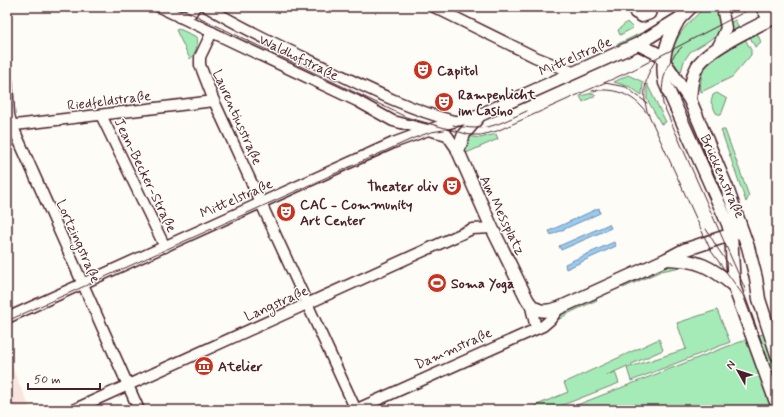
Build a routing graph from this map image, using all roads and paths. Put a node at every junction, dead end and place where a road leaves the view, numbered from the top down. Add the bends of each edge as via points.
1 (159, 7) edge
2 (196, 7) edge
3 (206, 7) edge
4 (434, 7) edge
5 (634, 7) edge
6 (652, 7) edge
7 (691, 7) edge
8 (722, 7) edge
9 (762, 7) edge
10 (179, 17) junction
11 (680, 18) junction
12 (774, 18) edge
13 (212, 32) junction
14 (638, 44) junction
15 (717, 49) junction
16 (663, 59) junction
17 (575, 73) junction
18 (7, 81) edge
19 (690, 100) junction
20 (214, 101) junction
21 (101, 115) junction
22 (480, 116) junction
23 (456, 121) junction
24 (10, 125) edge
25 (428, 130) junction
26 (458, 151) junction
27 (262, 203) junction
28 (492, 228) junction
29 (736, 232) junction
30 (165, 247) junction
31 (667, 259) junction
32 (83, 284) junction
33 (734, 286) junction
34 (308, 304) junction
35 (531, 307) junction
36 (559, 308) junction
37 (7, 318) edge
38 (536, 328) junction
39 (777, 355) edge
40 (128, 386) junction
41 (777, 405) edge
42 (73, 410) edge
43 (139, 410) edge
44 (355, 410) edge

1 - 10 street, Waldhofstraße
2 - 10 street via 191,13
3 - 23 street, Waldhofstraße via 372,90 438,117
4 - 17 street via 535,57
5 - 6 street via 635,13 642,17 650,14
7 - 11 main road
8 - 15 street via 726,28
9 - 12 main road
10 - 13 street, Waldhofstraße
11 - 14 main road, Mittelstraße
11 - 16 main road, Brückenstraße via 671,34
12 - 15 main road
13 - 20 street, Laurentiusstraße via 200,57 200,65
13 - 25 street, Waldhofstraße via 357,101 393,121
14 - 16 main road, Brückenstraße via 657,52
14 - 17 main road, Mittelstraße
15 - 19 main road via 697,66 691,85
16 - 19 main road, Brückenstraße
16 - 29 main road, Brückenstraße via 665,83 722,208
17 - 22 main road, Mittelstraße
18 - 24 street, Lortzingstraße
19 - 29 main road, Brückenstraße via 727,188
20 - 21 street, Riedfeldstraße
20 - 27 street, Laurentiusstraße
21 - 24 street, Riedfeldstraße
21 - 30 street, Jean-Becker-Straße
22 - 23 street, Mittelstraße
22 - 26 main road, Mittelstraße via 464,134
23 - 25 street, Mittelstraße
24 - 32 street, Lortzingstraße
25 - 26 street, Am Messplatz via 447,135
25 - 27 street, Mittelstraße via 393,143
26 - 28 main road, Am Messplatz
27 - 30 street, Mittelstraße
27 - 34 street, Laurentiusstraße
28 - 34 street, Langstraße via 472,229
28 - 35 main road, Am Messplatz
29 - 31 main road, Dammstraße via 684,250
29 - 33 main road, Brückenstraße
29 - 39 main road, Brückenstraße via 753,264 759,299
30 - 32 street, Mittelstraße
31 - 33 main road via 703,264
31 - 36 main road, Dammstraße
32 - 37 street, Mittelstraße
32 - 40 street, Lortzingstraße
33 - 41 main road, Brückenstraße
34 - 40 street, Langstraße
34 - 44 street, Laurentiusstraße
35 - 36 main road, Dammstraße via 546,312
35 - 38 street, Am Messplatz
36 - 38 street, Dammstraße via 547,323
38 - 44 street, Dammstraße
40 - 42 street, Langstraße
40 - 43 street, Lortzingstraße

